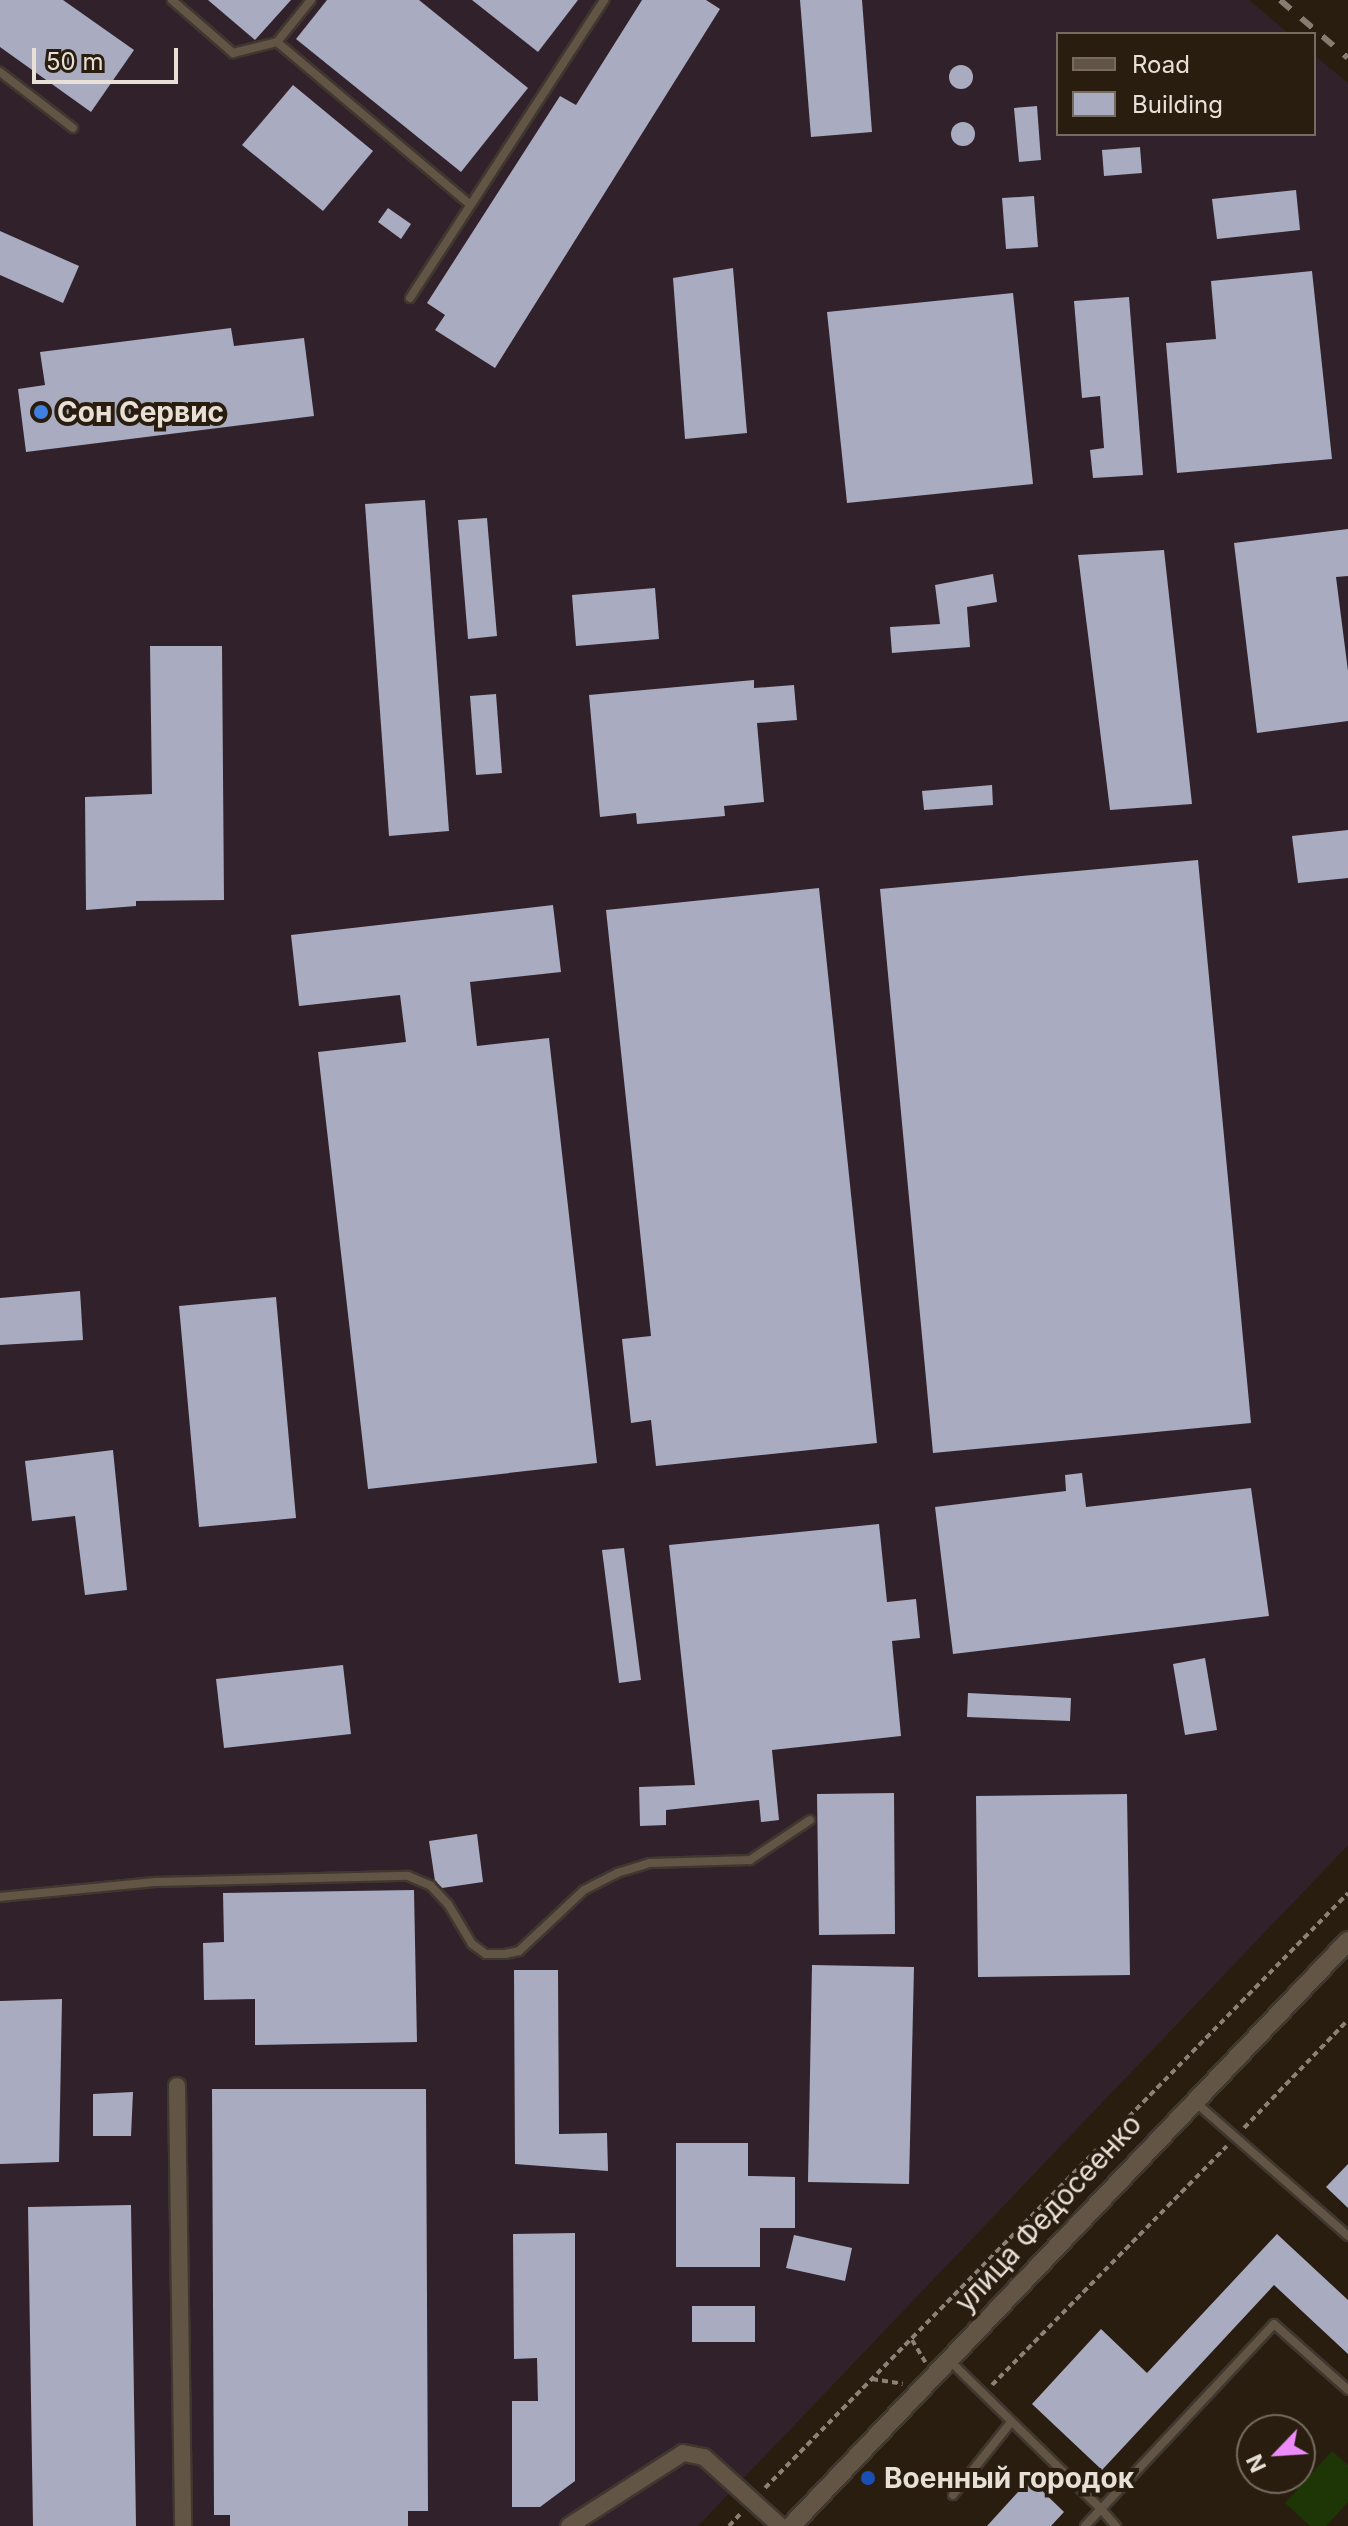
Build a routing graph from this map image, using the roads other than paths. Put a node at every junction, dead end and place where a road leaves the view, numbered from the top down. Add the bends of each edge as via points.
1 (172, 0) edge
2 (311, 0) edge
3 (604, 0) edge
4 (277, 42) junction
5 (0, 72) edge
6 (73, 128) dead end
7 (468, 203) junction
8 (410, 298) dead end
9 (810, 1820) dead end
10 (0, 1897) edge
11 (1348, 1941) edge
12 (177, 2086) dead end
13 (1193, 2100) junction
14 (1348, 2236) edge
15 (949, 2359) junction
16 (1348, 2390) edge
17 (1011, 2422) junction
18 (953, 2495) dead end
19 (1101, 2509) junction
20 (183, 2526) edge
21 (569, 2526) edge
22 (780, 2526) edge
23 (791, 2526) edge
24 (1085, 2526) edge
25 (1116, 2526) edge

1 - 4 lane via 233,53
2 - 4 lane
3 - 7 lane
4 - 7 lane
5 - 6 lane
7 - 8 lane
9 - 10 lane via 750,1860 650,1863 617,1873 584,1890 519,1951 505,1954 486,1954 472,1944 448,1904 431,1886 408,1876 157,1882
11 - 13 street, улица Федосеенко
12 - 20 street
13 - 14 lane
13 - 15 street, улица Федосеенко
15 - 17 lane
15 - 23 street, улица Федосеенко
16 - 19 lane via 1274,2324
17 - 18 lane
17 - 19 lane
19 - 24 lane
19 - 25 lane
21 - 22 street via 683,2453 704,2457

